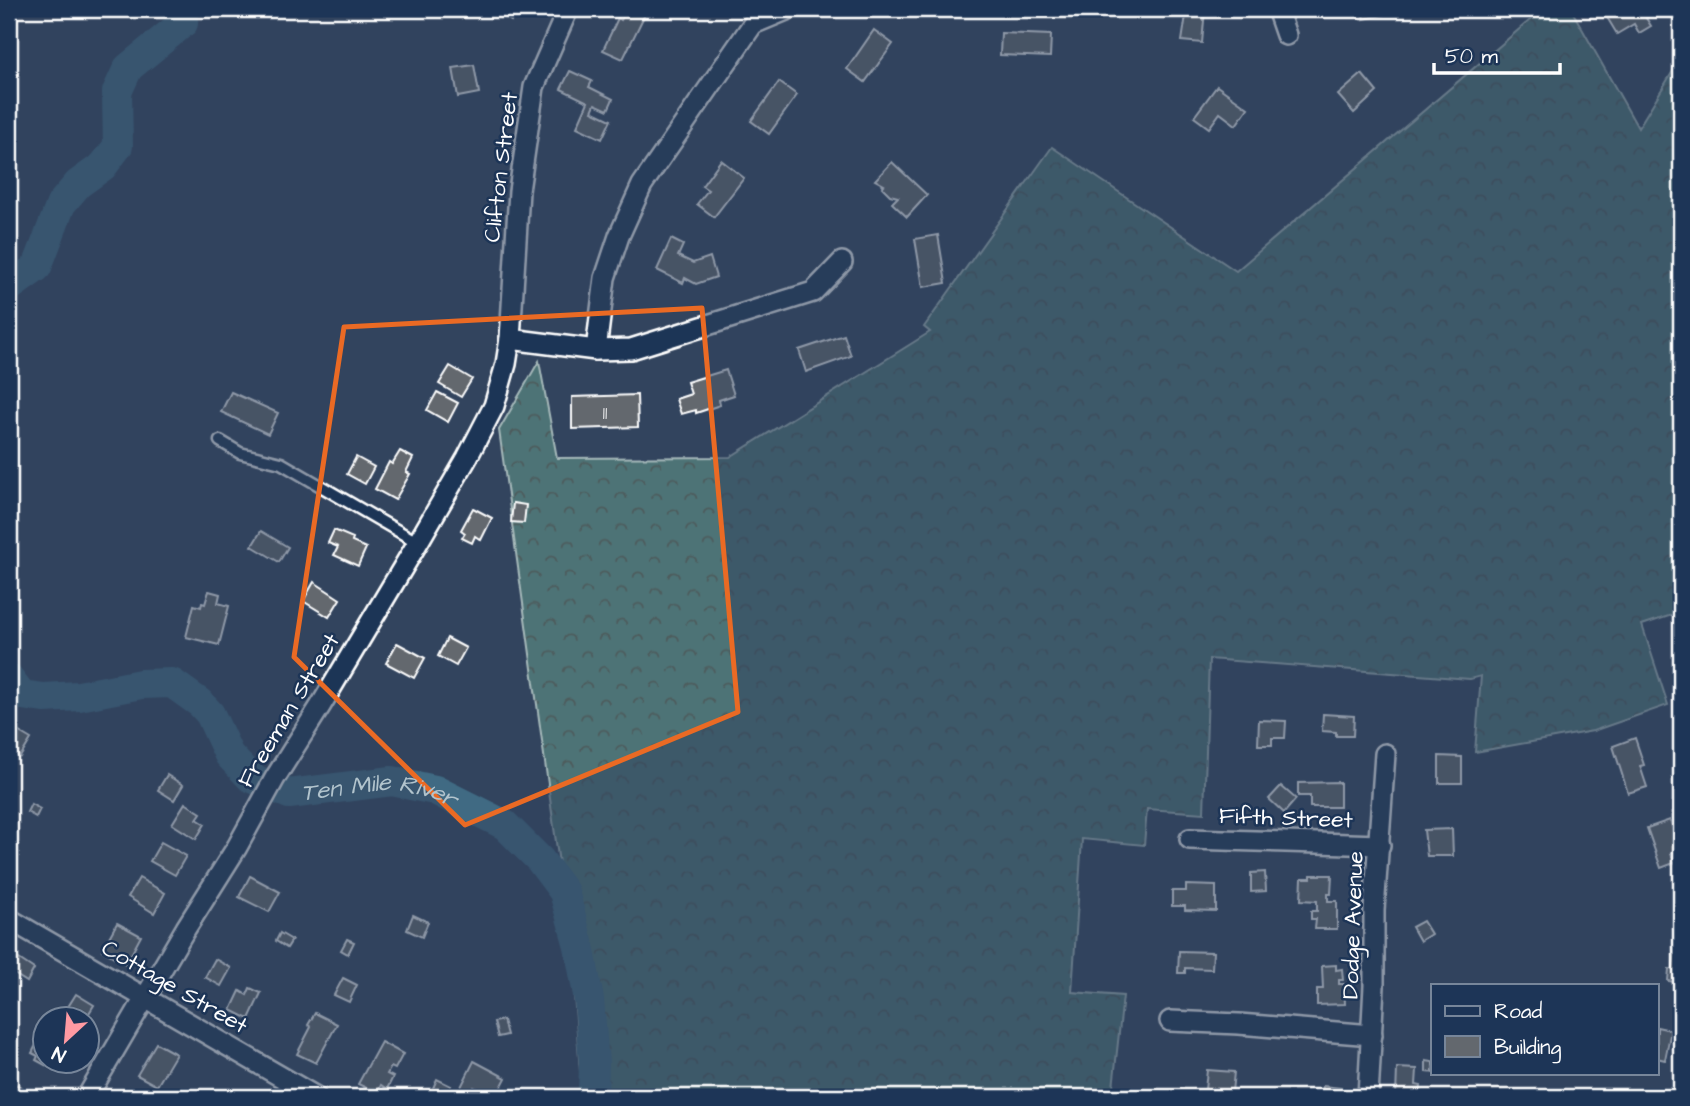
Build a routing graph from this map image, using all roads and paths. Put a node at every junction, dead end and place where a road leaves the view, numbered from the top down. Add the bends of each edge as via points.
1 (568, 9) edge
2 (789, 9) edge
3 (1277, 9) edge
4 (1286, 35) dead end
5 (842, 262) dead end
6 (510, 339) junction
7 (596, 349) junction
8 (220, 441) dead end
9 (417, 542) junction
10 (1385, 754) dead end
11 (1190, 839) dead end
12 (1380, 845) junction
13 (9, 919) edge
14 (145, 997) junction
15 (1170, 1021) dead end
16 (1372, 1035) junction
17 (87, 1097) edge
18 (316, 1097) edge
19 (1368, 1097) edge

1 - 6 street, Clifton Street via 534,87 519,191
2 - 7 street via 753,24 642,185 606,278
3 - 4 street
5 - 7 street via 813,292 631,349
6 - 7 street
6 - 9 street, Freeman Street via 494,406
8 - 9 lane via 240,453 281,463
9 - 14 street, Freeman Street
10 - 12 street, Dodge Avenue
11 - 12 street, Fifth Street
12 - 16 street, Dodge Avenue
13 - 14 street, Cottage Street
14 - 17 street, Freeman Street
14 - 18 street, Cottage Street
15 - 16 street
16 - 19 street, Dodge Avenue

